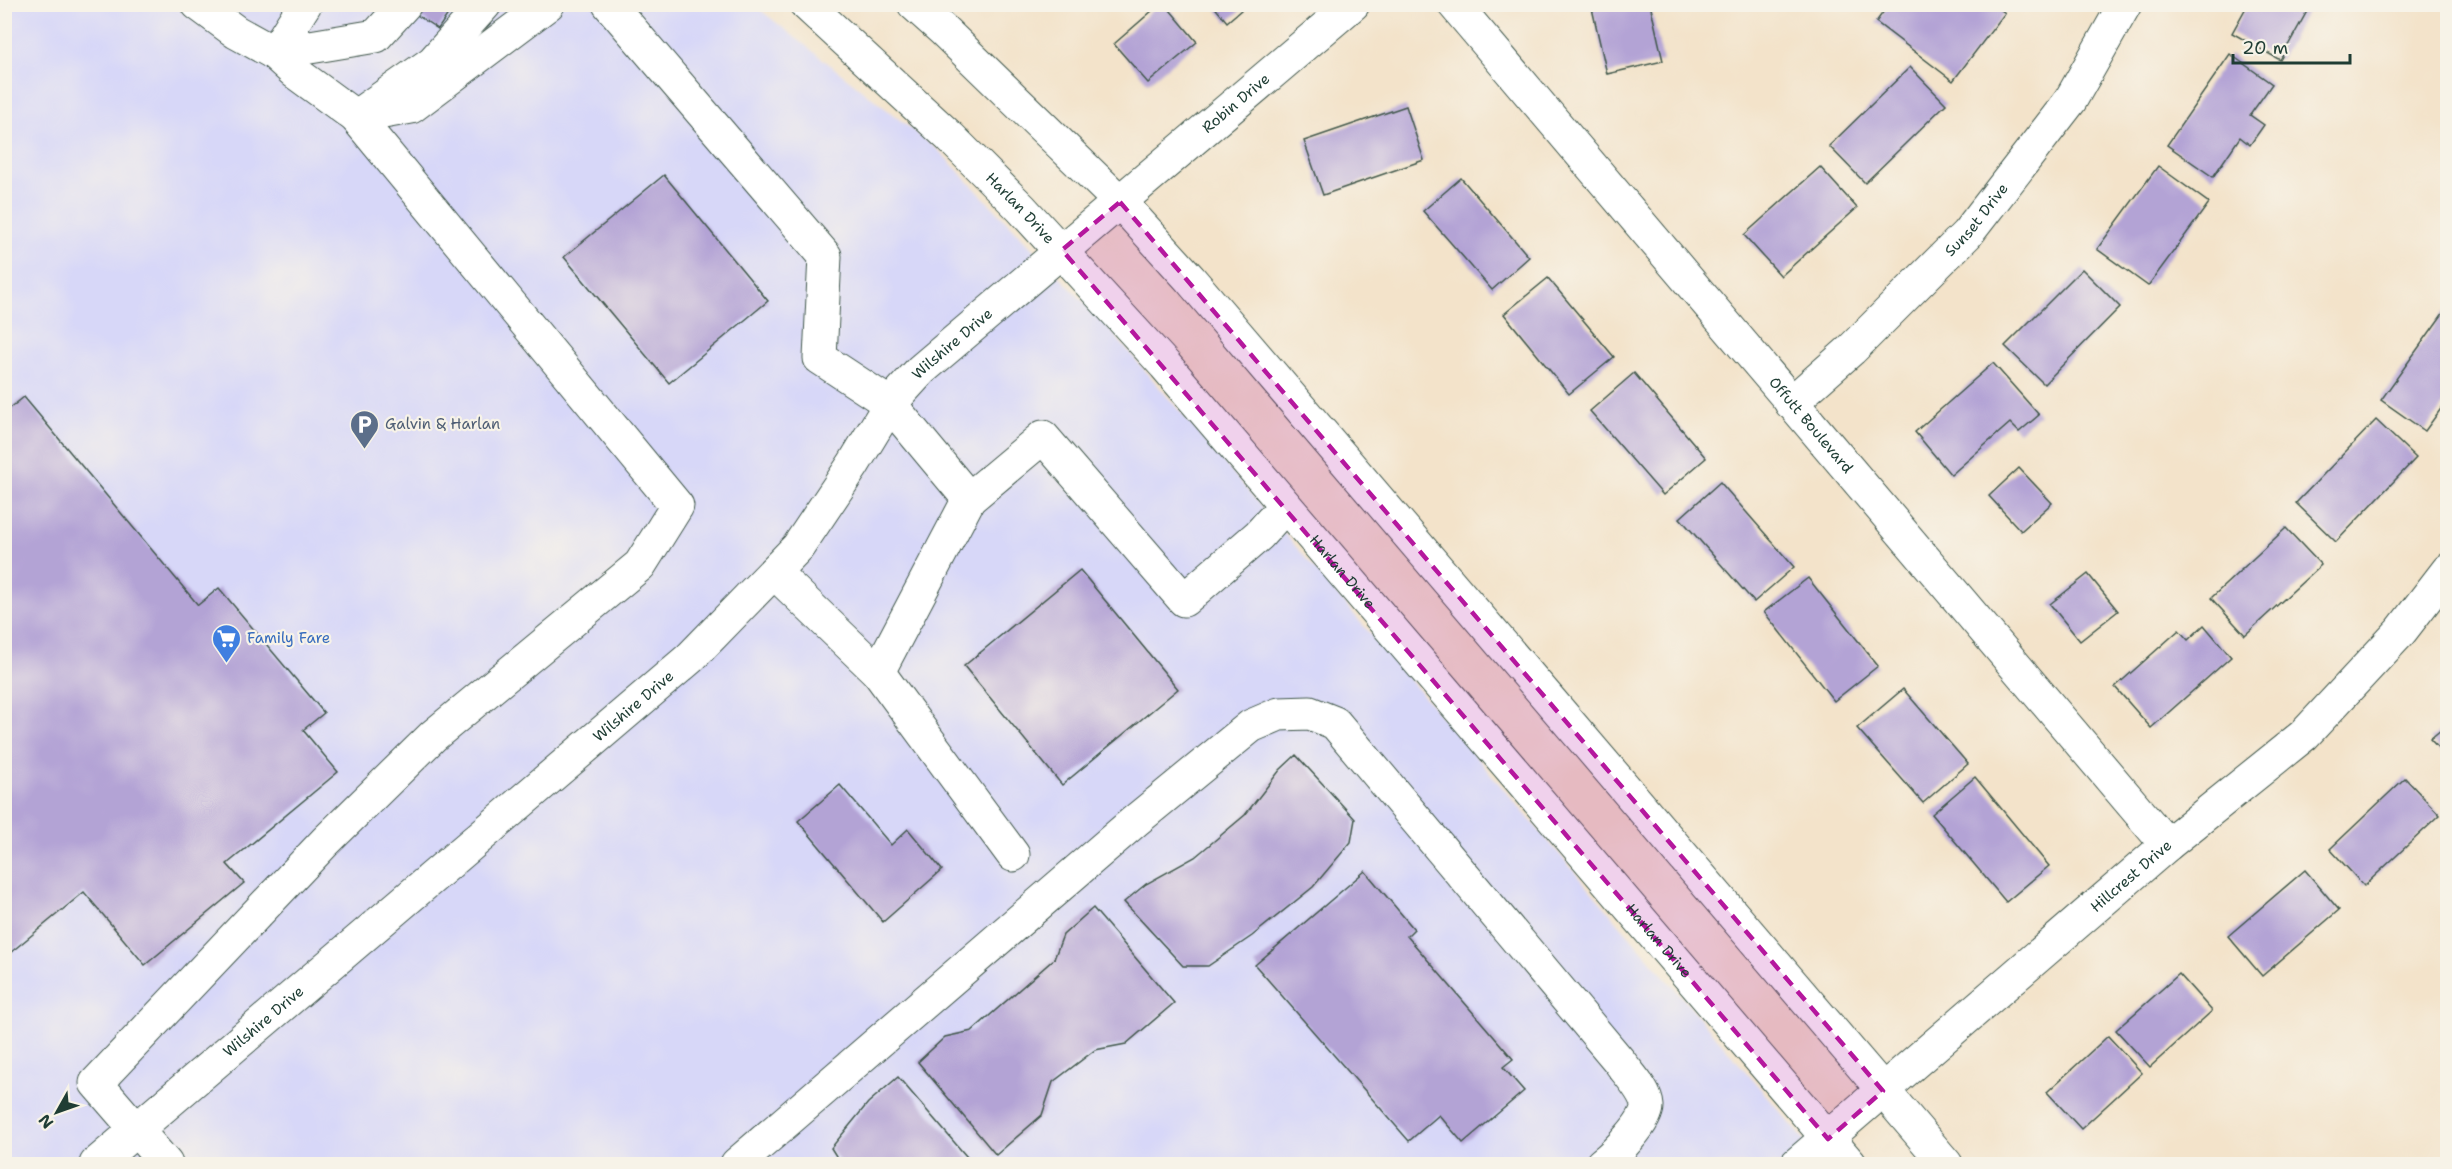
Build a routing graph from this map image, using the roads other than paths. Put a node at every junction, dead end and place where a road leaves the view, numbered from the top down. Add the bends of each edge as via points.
1 (198, 4) edge
2 (305, 4) edge
3 (405, 4) edge
4 (485, 4) edge
5 (548, 4) edge
6 (609, 4) edge
7 (806, 4) edge
8 (914, 4) edge
9 (1353, 4) edge
10 (1454, 4) edge
11 (2125, 4) edge
12 (274, 53) junction
13 (356, 117) junction
14 (1120, 202) junction
15 (1062, 250) junction
16 (890, 404) junction
17 (1791, 404) junction
18 (969, 499) junction
19 (1285, 506) junction
20 (2448, 570) edge
21 (774, 572) junction
22 (878, 672) junction
23 (2167, 845) junction
24 (1013, 855) dead end
25 (1883, 1091) junction
26 (137, 1130) junction
27 (1828, 1138) junction
28 (96, 1164) edge
29 (166, 1164) edge
30 (737, 1164) edge
31 (1602, 1164) edge
32 (1797, 1164) edge
33 (1850, 1164) edge
34 (1946, 1164) edge

1 - 12 street
2 - 12 street
3 - 12 street via 376,36
4 - 13 street via 433,62
5 - 13 street via 411,107
6 - 16 street via 825,256 820,358
7 - 15 street, Harlan Drive via 950,137
8 - 14 street
9 - 14 street, Robin Drive
10 - 17 street, Offutt Boulevard
11 - 17 street, Sunset Drive via 2070,101 1967,234
12 - 13 street
13 - 26 street via 677,506 640,565 433,736 325,842 96,1083
14 - 15 street, Wilshire Drive
14 - 25 street via 1444,574
15 - 16 street, Wilshire Drive via 921,370
15 - 19 street, Harlan Drive
16 - 18 street
16 - 21 street, Wilshire Drive via 798,547
17 - 23 street, Offutt Boulevard
18 - 19 street via 1042,437 1184,600 1259,535
18 - 22 street
19 - 27 street, Harlan Drive
20 - 23 street, Hillcrest Drive via 2401,631 2304,735
21 - 22 street
21 - 26 street, Wilshire Drive via 690,658
22 - 24 street
23 - 25 street, Hillcrest Drive
25 - 27 street, Hillcrest Drive
25 - 34 street
26 - 28 street, Wilshire Drive
26 - 29 street
27 - 32 street, Hillcrest Drive
27 - 33 street, Harlan Drive
30 - 31 street via 1251,726 1279,714 1310,713 1335,723 1641,1091 1647,1106 1643,1120

